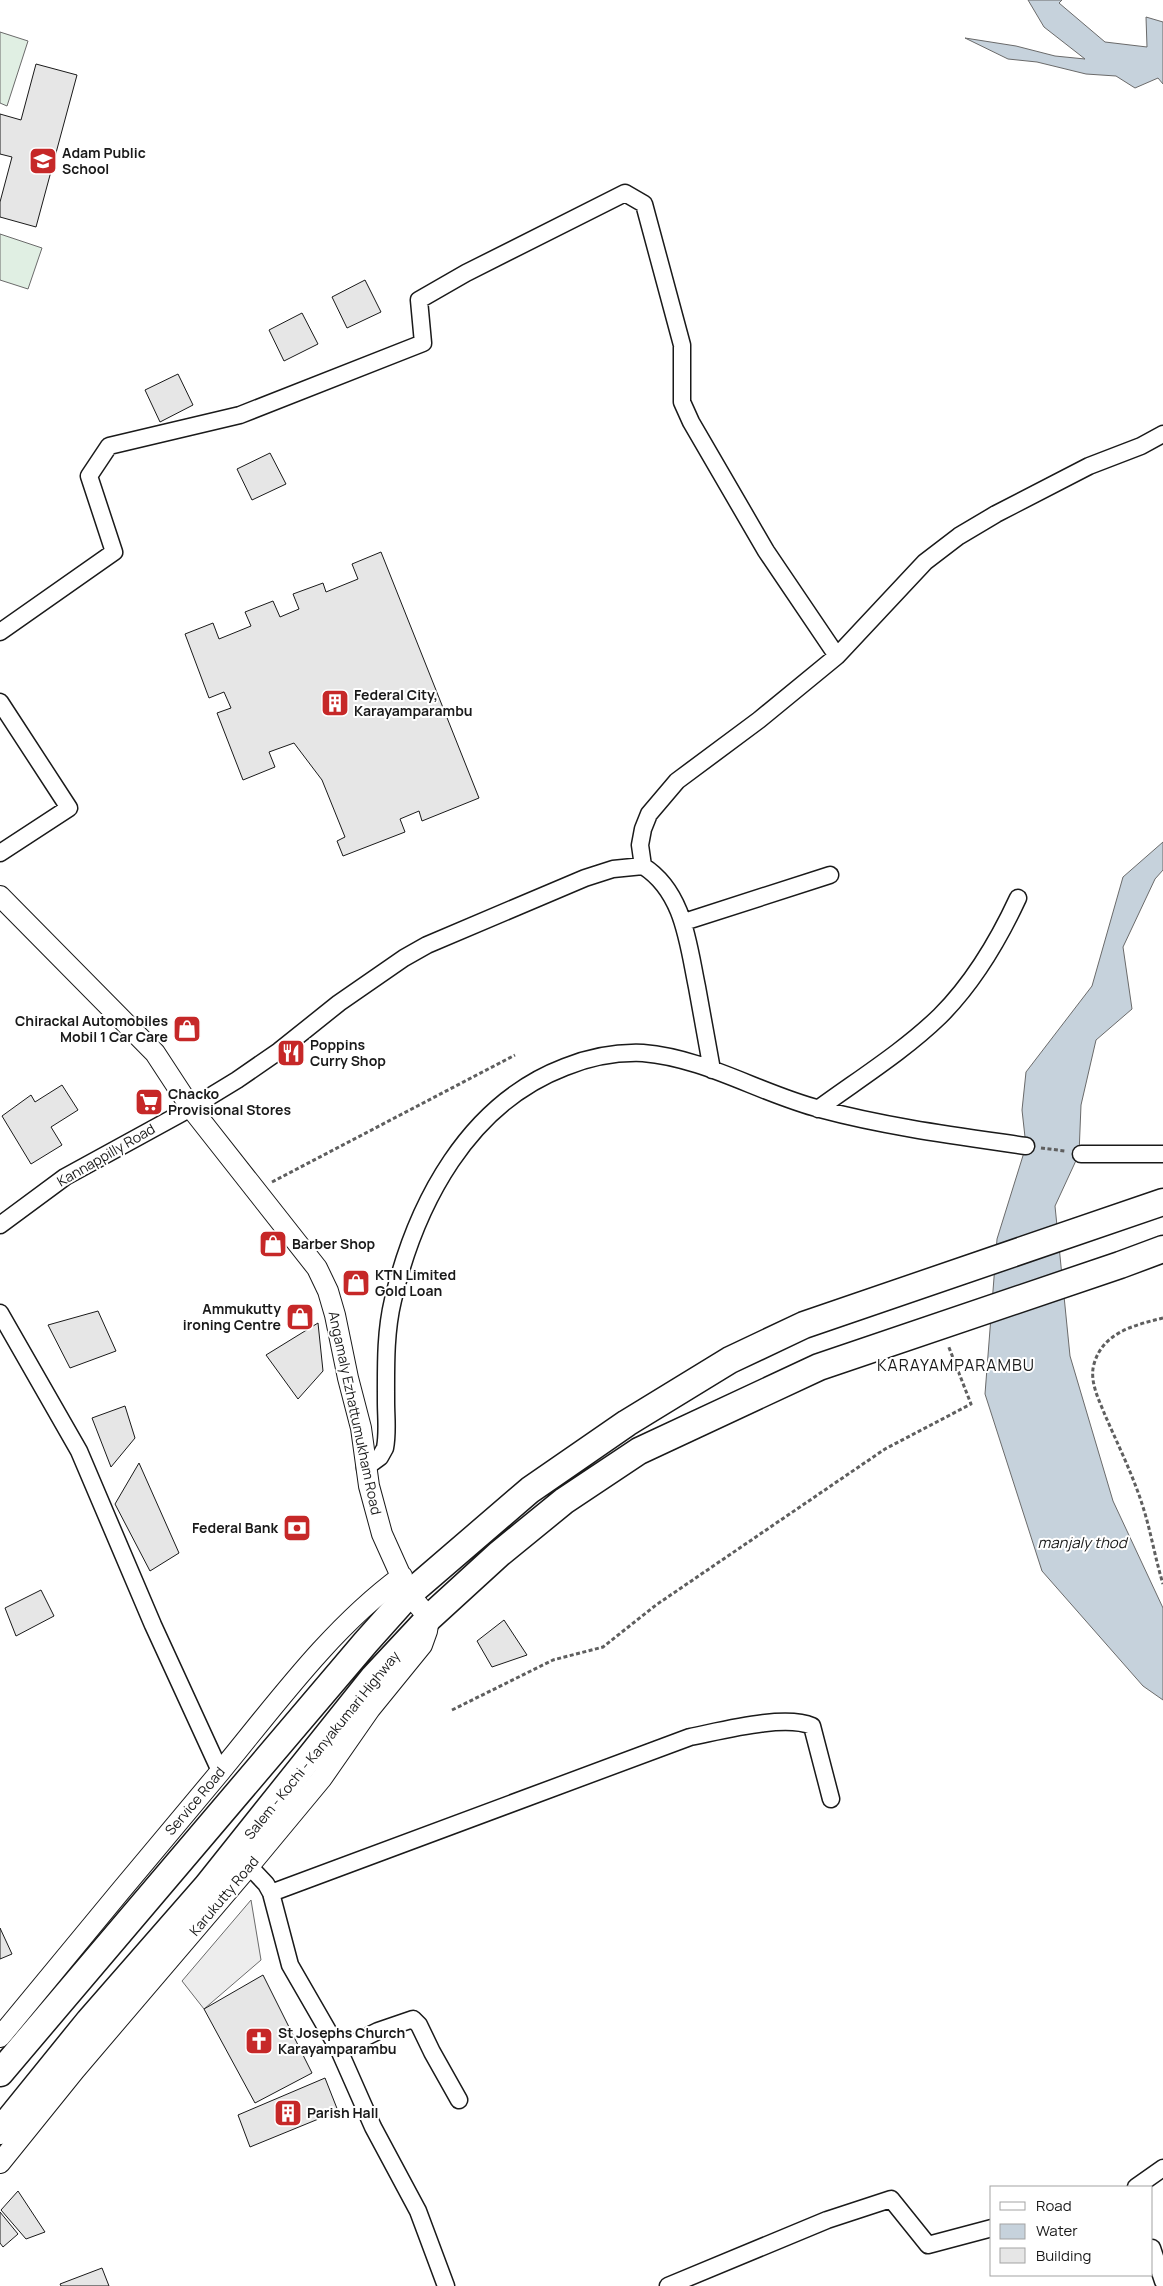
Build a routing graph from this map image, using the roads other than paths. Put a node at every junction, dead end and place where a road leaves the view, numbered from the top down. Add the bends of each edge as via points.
1 (1163, 434) edge
2 (0, 632) edge
3 (837, 656) junction
4 (0, 702) edge
5 (0, 853) edge
6 (643, 866) junction
7 (830, 875) dead end
8 (0, 896) edge
9 (1018, 898) dead end
10 (684, 922) junction
11 (712, 1070) junction
12 (192, 1108) junction
13 (818, 1109) junction
14 (1026, 1146) road end
15 (1081, 1154) road end
16 (1163, 1154) edge
17 (1163, 1202) edge
18 (0, 1225) edge
19 (1163, 1249) edge
20 (0, 1313) edge
21 (365, 1468) junction
22 (406, 1585) junction
23 (429, 1618) junction
24 (220, 1771) junction
25 (831, 1800) dead end
26 (249, 1866) junction
27 (271, 1893) junction
28 (0, 2038) edge
29 (339, 2050) junction
30 (0, 2073) edge
31 (460, 2100) dead end
32 (0, 2131) edge
33 (0, 2163) edge
34 (1163, 2168) edge
35 (1137, 2186) edge
36 (990, 2228) edge
37 (1153, 2251) edge
38 (1163, 2281) edge
39 (446, 2286) edge
40 (668, 2286) edge

1 - 3 street via 1081,471 959,536 925,562
2 - 3 street via 114,552 89,476 109,446 240,415 423,343 418,300 625,193 644,204 682,345 682,402 691,422 766,551
3 - 6 street via 677,781 649,814 640,845
4 - 5 street via 69,808
6 - 10 street via 661,881 673,897
6 - 12 street, Kannappilly Road via 613,869 585,878 412,954 374,978 279,1051
7 - 10 street
8 - 12 street, Angamaly Ezhattumukham Road via 155,1053
9 - 13 street via 992,947 940,1016 899,1051
10 - 11 street
11 - 13 street
11 - 21 street via 643,1054 610,1055 575,1063 538,1079 507,1099 464,1141 431,1193 399,1277 392,1302 386,1356 387,1442 384,1453
12 - 18 street, Kannappilly Road via 65,1177
12 - 21 street, Angamaly Ezhattumukham Road via 317,1268 328,1291 361,1428
13 - 14 street via 890,1126
15 - 16 street
17 - 22 highway via 804,1325 730,1360 626,1423 530,1490
19 - 23 highway, Salem - Kochi - Kanyakumari Highway via 819,1368 639,1451 564,1501 499,1554
20 - 24 street via 79,1451
21 - 22 street, Angamaly Ezhattumukham Road via 382,1534
22 - 23 street, Angamaly Ezhattumukham Road
22 - 24 street, Service Road via 378,1594 325,1647
22 - 30 highway via 303,1714
23 - 26 street, Karukutty Road via 422,1645 370,1709 322,1778
23 - 32 highway, Salem - Kochi - Kanyakumari Highway via 373,1678 207,1886 88,2022
24 - 28 street, Service Road
25 - 27 street via 812,1726 803,1722 762,1724 690,1737
26 - 27 street
26 - 33 street, Karukutty Road
27 - 29 street via 290,1965
29 - 31 street via 413,2019 420,2025
29 - 39 street via 373,2127 418,2212
34 - 35 street
36 - 40 street via 928,2244 890,2199 827,2220
37 - 38 street

